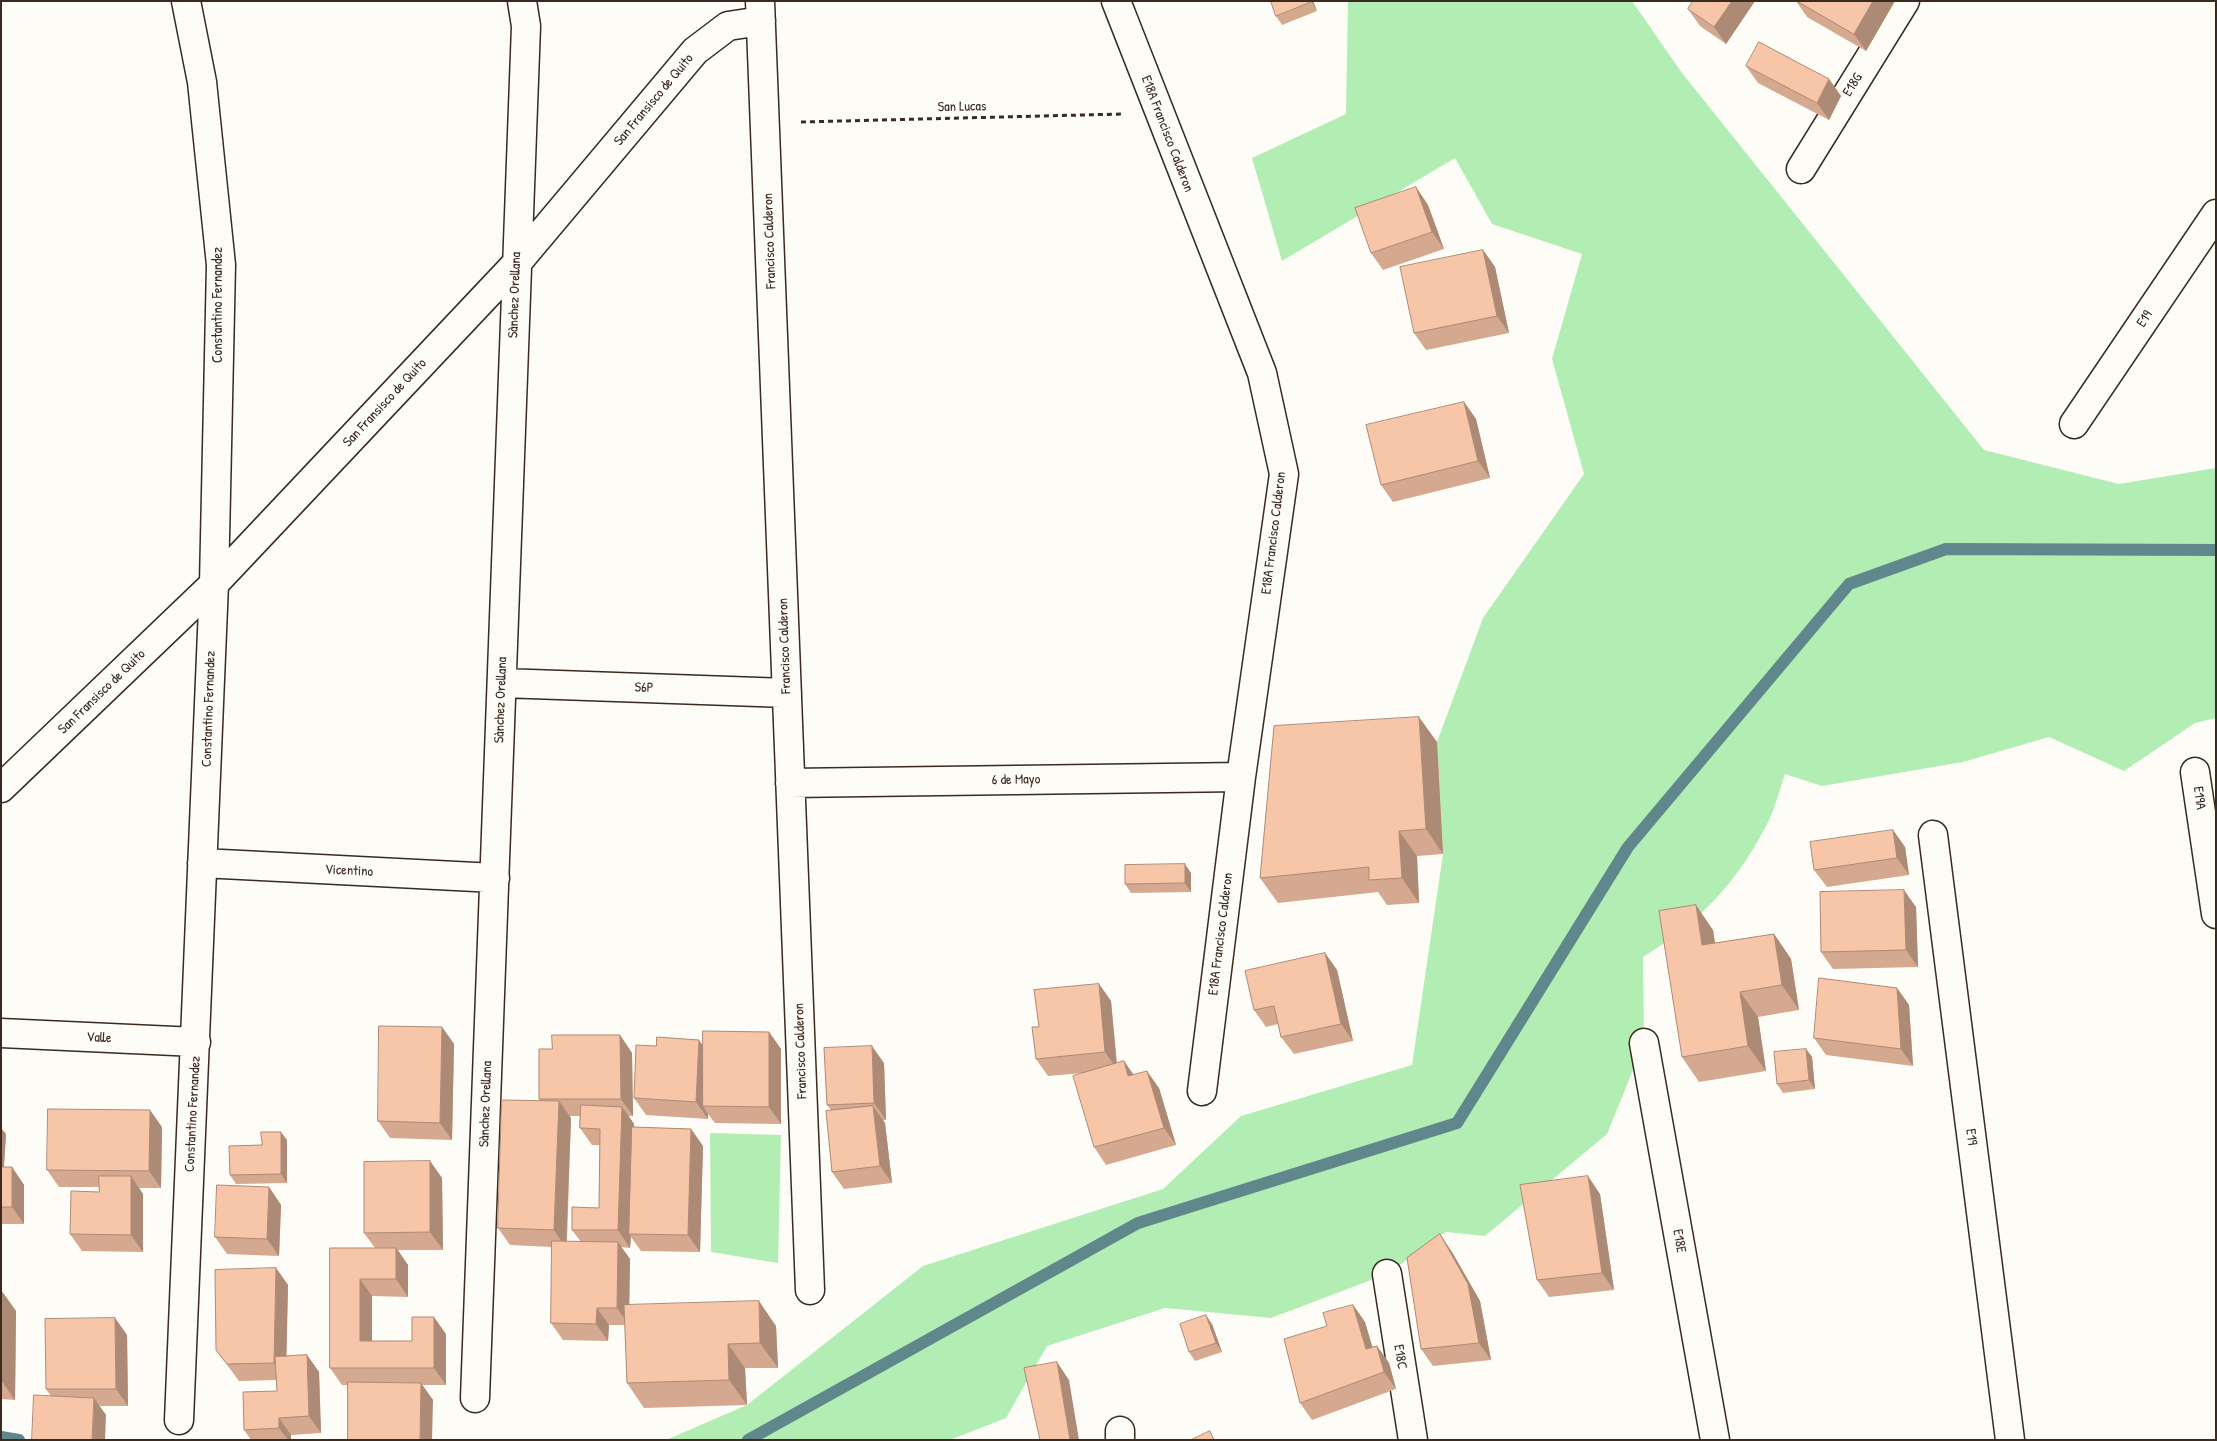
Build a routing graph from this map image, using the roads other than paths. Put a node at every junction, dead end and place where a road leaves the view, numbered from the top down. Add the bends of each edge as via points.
1 (186, 1) edge
2 (522, 1) edge
3 (1116, 1) edge
4 (1905, 1) edge
5 (761, 11) edge
6 (1801, 169) dead end
7 (2216, 214) edge
8 (516, 264) junction
9 (2074, 424) dead end
10 (214, 584) junction
11 (502, 683) junction
12 (787, 693) junction
13 (2195, 772) dead end
14 (1241, 777) junction
15 (790, 783) junction
16 (1, 788) edge
17 (1933, 835) dead end
18 (202, 863) junction
19 (495, 878) junction
20 (2216, 914) edge
21 (1, 1034) edge
22 (196, 1042) junction
23 (1644, 1043) dead end
24 (1202, 1091) dead end
25 (1388, 1274) dead end
26 (810, 1290) dead end
27 (474, 1398) dead end
28 (179, 1420) dead end
29 (1413, 1440) edge
30 (1715, 1440) edge
31 (2010, 1440) edge

1 - 10 street, Constantino Fernandez via 202,82 220,265
2 - 8 street, Sànchez Orellana via 526,26
3 - 14 street, E18A Francisco Calderon via 1262,373 1284,474
4 - 6 street, E18G
5 - 8 street, San Fransisco de Quito via 728,26 695,51
5 - 12 street, Francisco Calderon
7 - 9 street, E19
8 - 10 street, San Fransisco de Quito
8 - 11 street, Sànchez Orellana
10 - 16 street, San Fransisco de Quito
10 - 18 street, Constantino Fernandez
11 - 12 street, S6P
11 - 19 street, Sànchez Orellana
12 - 15 street, Francisco Calderon
13 - 20 street, E19A
14 - 15 street, 6 de Mayo
14 - 24 street, E18A Francisco Calderon
15 - 26 street, Francisco Calderon
17 - 31 street, E19
18 - 19 street, Vicentino
18 - 22 street, Constantino Fernandez
19 - 27 street, Sànchez Orellana
21 - 22 street, Valle
22 - 28 street, Constantino Fernandez
23 - 30 street, E18E
25 - 29 street, E18C

